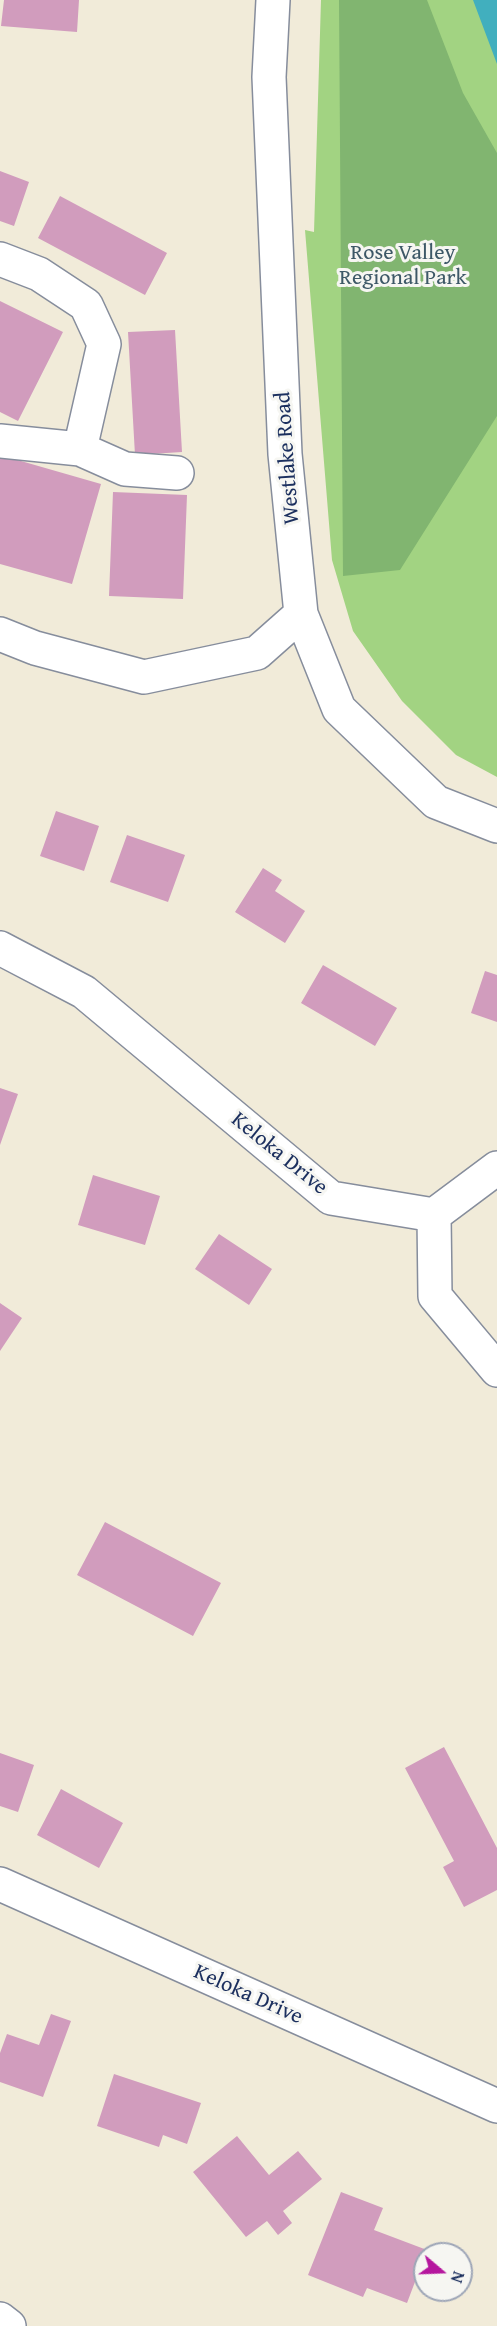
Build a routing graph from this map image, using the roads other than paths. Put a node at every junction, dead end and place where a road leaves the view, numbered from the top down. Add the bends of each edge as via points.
1 (273, 0) edge
2 (0, 259) edge
3 (0, 441) edge
4 (80, 448) junction
5 (177, 473) dead end
6 (301, 614) junction
7 (0, 634) edge
8 (497, 826) edge
9 (0, 948) edge
10 (497, 1168) edge
11 (434, 1215) junction
12 (497, 1370) edge
13 (0, 1884) edge
14 (497, 2106) edge
15 (0, 2319) edge
16 (9, 2326) edge

1 - 6 street, Westlake Road via 269,77 285,454
2 - 4 street via 39,274 86,305 104,344
3 - 4 street
4 - 5 street via 125,469
6 - 7 street via 257,653 144,677 35,648
6 - 8 street, Westlake Road via 339,710 436,802
9 - 11 street, Keloka Drive via 84,992 331,1198
10 - 11 street
11 - 12 street via 435,1296
13 - 14 street, Keloka Drive
15 - 16 street

